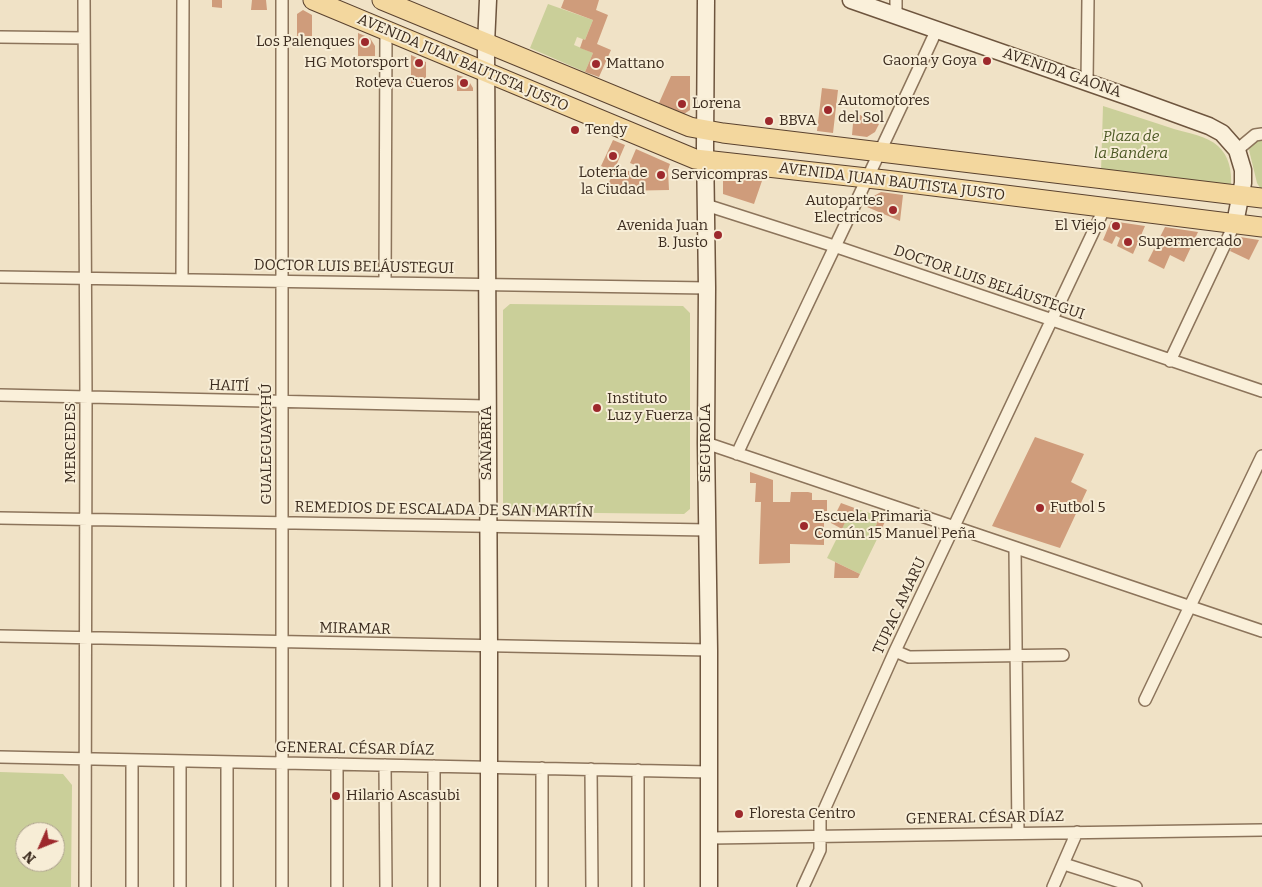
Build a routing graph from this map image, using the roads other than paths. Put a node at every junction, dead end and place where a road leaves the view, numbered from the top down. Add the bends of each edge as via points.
1 (84, 0) edge
2 (183, 0) edge
3 (282, 0) edge
4 (313, 0) edge
5 (382, 0) edge
6 (488, 0) edge
7 (706, 0) edge
8 (850, 0) edge
9 (1088, 0) edge
10 (896, 8) edge
11 (937, 29) junction
12 (386, 31) junction
13 (0, 37) edge
14 (84, 38) junction
15 (486, 44) junction
16 (487, 73) junction
17 (1087, 82) junction
18 (706, 130) junction
19 (1262, 134) edge
20 (1237, 150) junction
21 (881, 151) junction
22 (706, 160) junction
23 (867, 178) junction
24 (1241, 196) junction
25 (1262, 198) edge
26 (706, 204) junction
27 (1105, 207) junction
28 (1235, 223) junction
29 (1262, 226) edge
30 (834, 246) junction
31 (0, 277) edge
32 (85, 278) junction
33 (182, 280) junction
34 (282, 281) junction
35 (385, 283) junction
36 (487, 285) junction
37 (708, 288) junction
38 (1051, 320) junction
39 (1170, 361) junction
40 (1262, 391) edge
41 (0, 395) edge
42 (86, 396) junction
43 (282, 402) junction
44 (487, 406) junction
45 (706, 443) junction
46 (737, 454) junction
47 (1262, 456) edge
48 (0, 518) edge
49 (85, 520) junction
50 (282, 522) junction
51 (488, 526) junction
52 (953, 527) junction
53 (708, 530) junction
54 (1014, 548) junction
55 (1190, 607) junction
56 (1262, 631) edge
57 (0, 636) edge
58 (85, 638) junction
59 (283, 642) junction
60 (489, 646) junction
61 (709, 650) junction
62 (896, 650) junction
63 (1016, 655) junction
64 (1063, 655) dead end
65 (1145, 700) dead end
66 (0, 757) edge
67 (84, 759) junction
68 (132, 760) junction
69 (180, 761) junction
70 (227, 762) junction
71 (283, 763) junction
72 (337, 764) junction
73 (385, 765) junction
74 (434, 766) junction
75 (488, 767) junction
76 (542, 768) junction
77 (591, 769) junction
78 (638, 770) junction
79 (709, 772) junction
80 (1262, 830) edge
81 (1077, 832) junction
82 (1018, 833) junction
83 (820, 836) junction
84 (709, 838) junction
85 (1064, 864) junction
86 (85, 887) edge
87 (132, 887) edge
88 (180, 887) edge
89 (228, 887) edge
90 (282, 887) edge
91 (337, 887) edge
92 (386, 887) edge
93 (434, 887) edge
94 (489, 887) edge
95 (542, 887) edge
96 (592, 887) edge
97 (638, 887) edge
98 (709, 887) edge
99 (803, 887) edge
100 (1053, 887) edge
101 (1136, 887) edge

1 - 14 street, MERCEDES
2 - 33 street
3 - 34 street, GUALEGUAYCHÚ
4 - 12 main road, AVENIDA JUAN BAUTISTA JUSTO
5 - 15 main road, AVENIDA JUAN BAUTISTA JUSTO
6 - 15 street, SANABRIA
7 - 18 street, SEGUROLA
8 - 10 street, AVENIDA GAONA
9 - 17 street
10 - 11 street, AVENIDA GAONA
11 - 17 street, AVENIDA GAONA
11 - 21 street
12 - 16 main road, AVENIDA JUAN BAUTISTA JUSTO
12 - 35 street
13 - 14 street
14 - 32 street, MERCEDES
15 - 16 street, SANABRIA
15 - 18 main road, AVENIDA JUAN BAUTISTA JUSTO via 690,127
16 - 22 main road, AVENIDA JUAN BAUTISTA JUSTO via 689,157
16 - 36 street, SANABRIA
17 - 20 street, AVENIDA GAONA via 1214,128 1225,135
18 - 21 main road, AVENIDA JUAN BAUTISTA JUSTO
18 - 22 street, SEGUROLA
19 - 20 street via 1255,135
20 - 24 street via 1243,170
21 - 23 street
21 - 24 main road, AVENIDA JUAN BAUTISTA JUSTO
22 - 23 main road, AVENIDA JUAN BAUTISTA JUSTO
22 - 26 street, SEGUROLA
23 - 27 main road, AVENIDA JUAN BAUTISTA JUSTO
23 - 30 street
24 - 25 main road, AVENIDA JUAN BAUTISTA JUSTO
24 - 28 street
26 - 30 street, DOCTOR LUIS BELÁUSTEGUI
26 - 37 street, SEGUROLA
27 - 28 main road, AVENIDA JUAN BAUTISTA JUSTO
27 - 38 street, TUPAC AMARU
28 - 29 main road, AVENIDA JUAN BAUTISTA JUSTO
28 - 39 street
30 - 38 street, DOCTOR LUIS BELÁUSTEGUI
30 - 46 street
31 - 32 street, DOCTOR LUIS BELÁUSTEGUI
32 - 33 street, DOCTOR LUIS BELÁUSTEGUI
32 - 42 street, MERCEDES
33 - 34 street, DOCTOR LUIS BELÁUSTEGUI
34 - 35 street, DOCTOR LUIS BELÁUSTEGUI
34 - 43 street, GUALEGUAYCHÚ
35 - 36 street, DOCTOR LUIS BELÁUSTEGUI
36 - 37 street, DOCTOR LUIS BELÁUSTEGUI
36 - 44 street, SANABRIA
37 - 45 street, SEGUROLA
38 - 39 street, DOCTOR LUIS BELÁUSTEGUI
38 - 52 street, TUPAC AMARU
39 - 40 street, DOCTOR LUIS BELÁUSTEGUI
41 - 42 street, HAITÍ
42 - 43 street, HAITÍ
42 - 49 street, MERCEDES
43 - 44 street, HAITÍ
43 - 50 street, GUALEGUAYCHÚ
44 - 51 street, SANABRIA
45 - 46 street
45 - 53 street, SEGUROLA
46 - 52 street
47 - 55 street
48 - 49 street, REMEDIOS DE ESCALADA DE SAN MARTÍN
49 - 50 street, REMEDIOS DE ESCALADA DE SAN MARTÍN
49 - 58 street, MERCEDES
50 - 51 street, REMEDIOS DE ESCALADA DE SAN MARTÍN
50 - 59 street, GUALEGUAYCHÚ
51 - 53 street, REMEDIOS DE ESCALADA DE SAN MARTÍN
51 - 60 street, SANABRIA
52 - 54 street
52 - 62 street, TUPAC AMARU
53 - 61 street, SEGUROLA
54 - 55 street
54 - 63 street
55 - 56 street
55 - 65 street
57 - 58 street, MIRAMAR
58 - 59 street, MIRAMAR
58 - 67 street, MERCEDES
59 - 60 street, MIRAMAR
59 - 71 street, GUALEGUAYCHÚ
60 - 61 street, MIRAMAR
60 - 75 street, SANABRIA
61 - 79 street, SEGUROLA
62 - 63 street via 909,657
62 - 83 street, TUPAC AMARU via 820,819
63 - 64 street
63 - 82 street
66 - 67 street, GENERAL CÉSAR DÍAZ
67 - 68 street, GENERAL CÉSAR DÍAZ
67 - 86 street, MERCEDES
68 - 69 street, GENERAL CÉSAR DÍAZ
68 - 87 street
69 - 70 street, GENERAL CÉSAR DÍAZ
69 - 88 street
70 - 71 street, GENERAL CÉSAR DÍAZ
70 - 89 street
71 - 72 street, GENERAL CÉSAR DÍAZ
71 - 90 street, GUALEGUAYCHÚ
72 - 73 street, GENERAL CÉSAR DÍAZ
72 - 91 street
73 - 74 street, GENERAL CÉSAR DÍAZ
73 - 92 street
74 - 75 street, GENERAL CÉSAR DÍAZ
74 - 93 street
75 - 76 street, GENERAL CÉSAR DÍAZ
75 - 94 street, SANABRIA
76 - 77 street, GENERAL CÉSAR DÍAZ
76 - 95 street
77 - 78 street, GENERAL CÉSAR DÍAZ
77 - 96 street
78 - 79 street, GENERAL CÉSAR DÍAZ
78 - 97 street
79 - 84 street, SEGUROLA
80 - 81 street, GENERAL CÉSAR DÍAZ
81 - 82 street, GENERAL CÉSAR DÍAZ
81 - 85 street
82 - 83 street, GENERAL CÉSAR DÍAZ
83 - 84 street, GENERAL CÉSAR DÍAZ
83 - 99 street, TUPAC AMARU via 820,850
84 - 98 street, SEGUROLA
85 - 100 street
85 - 101 street

